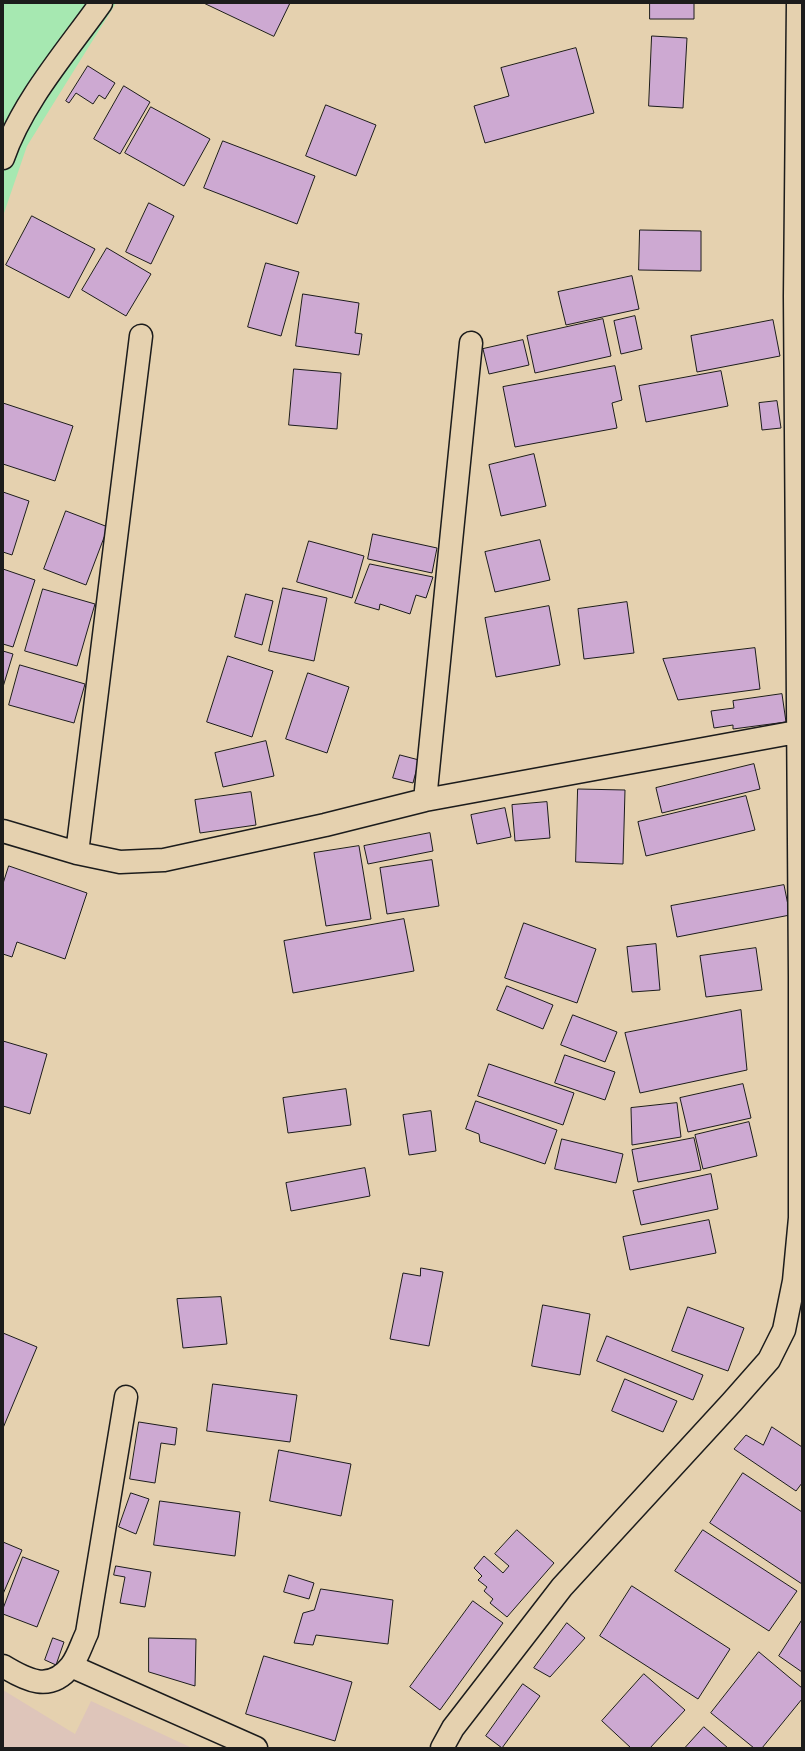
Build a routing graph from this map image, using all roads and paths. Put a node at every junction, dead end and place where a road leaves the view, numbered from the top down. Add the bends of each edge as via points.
1 (101, 3) edge
2 (798, 3) edge
3 (3, 158) edge
4 (141, 336) dead end
5 (471, 343) dead end
6 (800, 732) edge
7 (425, 800) junction
8 (3, 831) edge
9 (77, 853) junction
10 (126, 1397) dead end
11 (3, 1666) edge
12 (71, 1666) junction
13 (256, 1748) edge
14 (442, 1748) edge

1 - 3 street via 33,97 9,140
2 - 6 street via 795,296
4 - 9 street
5 - 7 street
6 - 7 street
6 - 14 street via 800,1218 794,1281 784,1330 769,1360 562,1587 454,1728
7 - 9 street via 164,860 120,862
8 - 9 street
10 - 12 street via 87,1633
11 - 12 street via 38,1683 48,1682
12 - 13 street

